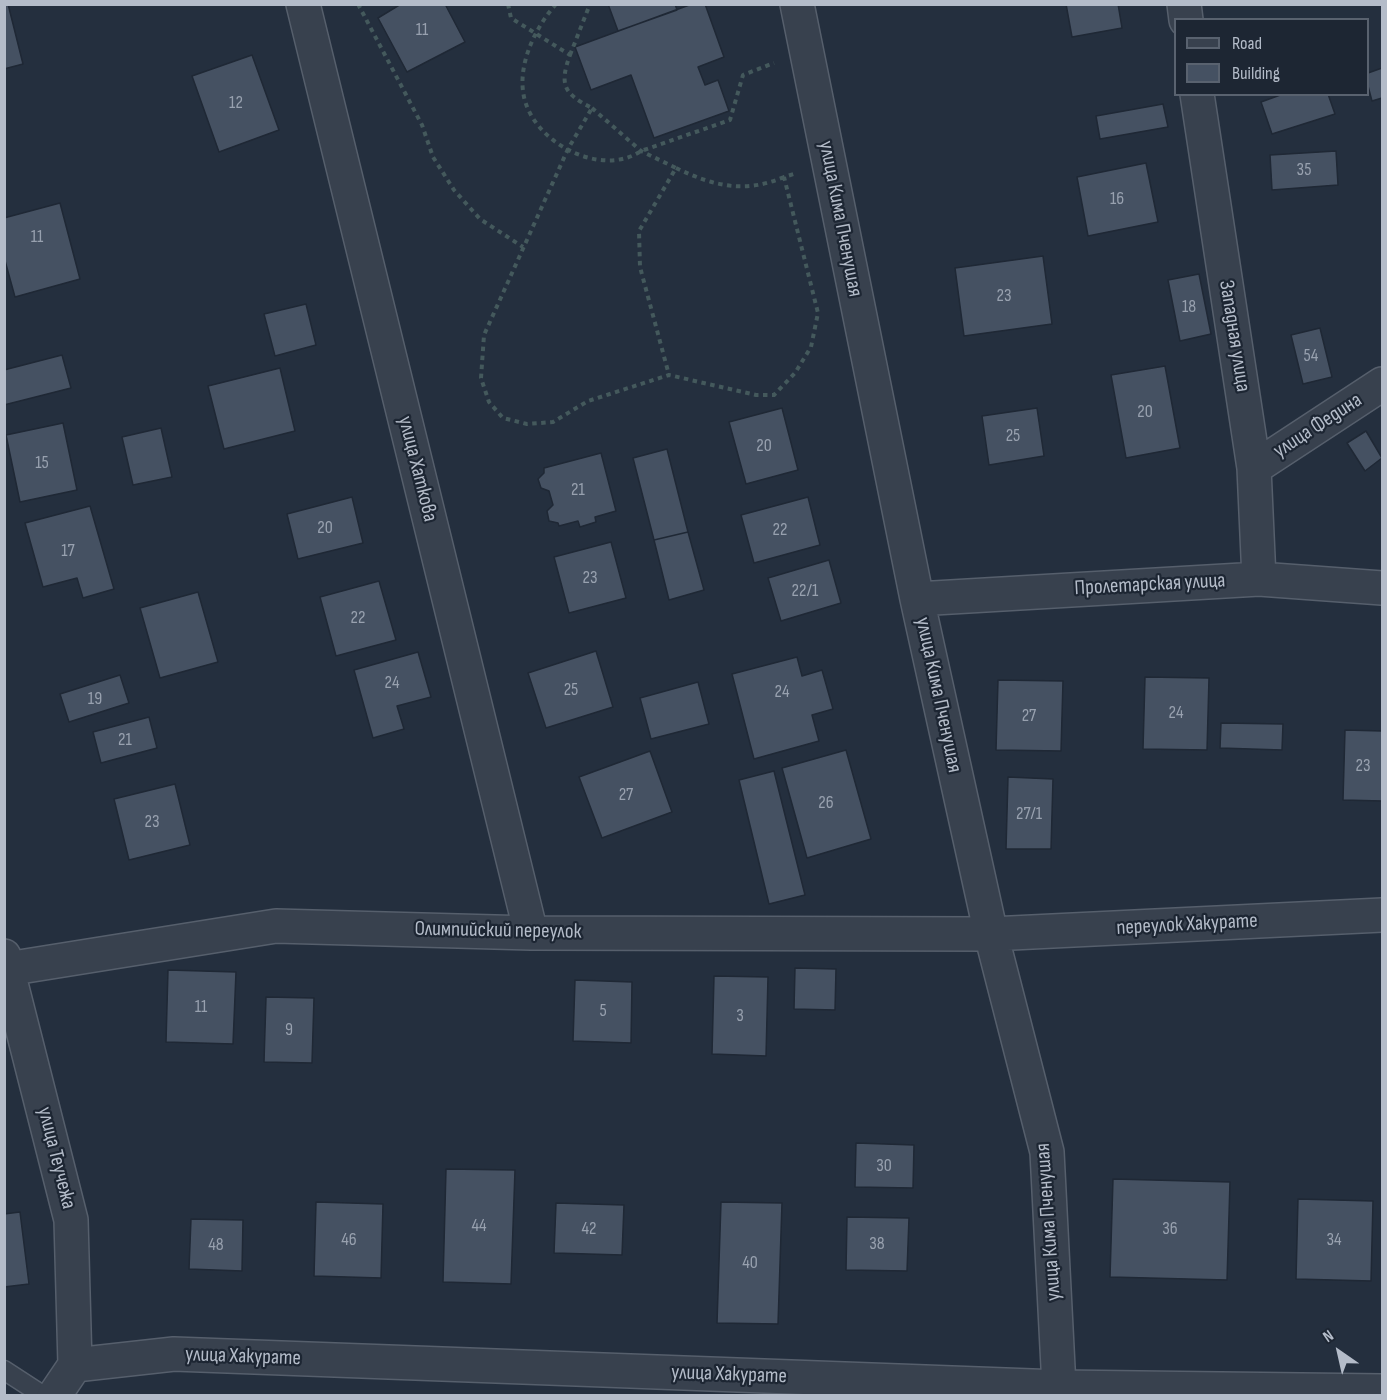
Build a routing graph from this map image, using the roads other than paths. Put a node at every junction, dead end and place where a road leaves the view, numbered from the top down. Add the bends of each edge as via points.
1 (303, 4) edge
2 (797, 4) edge
3 (1197, 96) edge
4 (1383, 384) edge
5 (1254, 468) junction
6 (1259, 579) junction
7 (1383, 588) edge
8 (917, 599) junction
9 (1383, 915) edge
10 (531, 933) junction
11 (991, 934) junction
12 (6, 963) edge
13 (75, 1365) junction
14 (4, 1370) edge
15 (1059, 1387) junction
16 (1383, 1391) edge
17 (44, 1395) edge
18 (54, 1395) edge

1 - 10 street, улица Хаткова
2 - 8 street, улица Кима Пченушая
3 - 5 street, Западная улица
4 - 5 street, улица Федина
5 - 6 street, Западная улица
6 - 7 street, Пролетарская улица
6 - 8 street, Пролетарская улица
8 - 11 street, улица Кима Пченушая
9 - 11 street, переулок Хакурате
10 - 11 street, Олимпийский переулок
10 - 12 street, Олимпийский переулок via 276,926
11 - 15 street, улица Кима Пченушая via 1047,1152
12 - 13 street, улица Теучежа via 71,1220
13 - 15 street, улица Хакурате via 174,1354
13 - 18 street
14 - 17 lane
15 - 16 street, улица Хакурате

